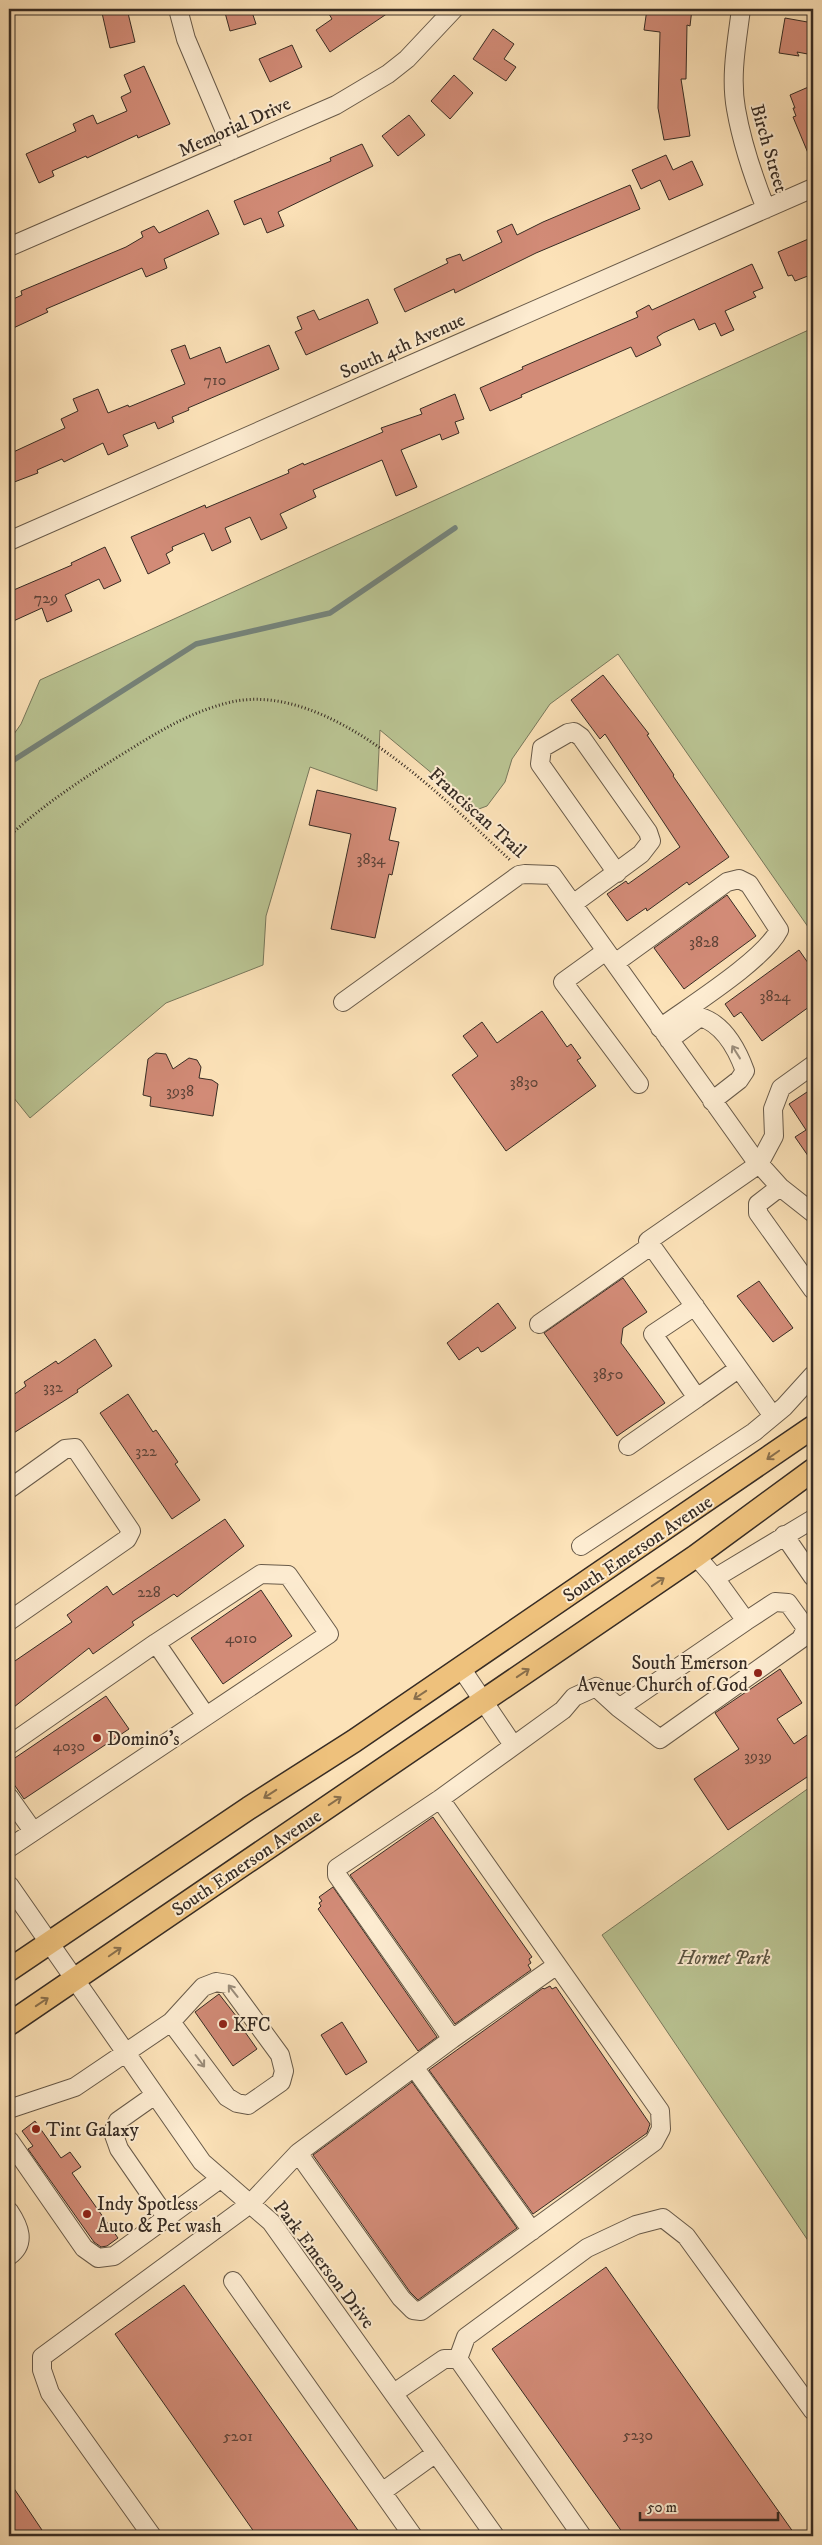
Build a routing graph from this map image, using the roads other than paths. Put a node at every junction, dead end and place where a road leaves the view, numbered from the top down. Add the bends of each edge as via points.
1 (178, 9) edge
2 (454, 9) edge
3 (741, 9) edge
4 (233, 150) junction
5 (813, 188) edge
6 (766, 209) junction
7 (9, 248) edge
8 (9, 541) edge
9 (616, 872) junction
10 (569, 898) junction
11 (610, 957) junction
12 (343, 1002) dead end
13 (665, 1034) junction
14 (813, 1064) edge
15 (639, 1084) dead end
16 (712, 1101) junction
17 (759, 1164) junction
18 (780, 1187) junction
19 (813, 1213) edge
20 (652, 1245) junction
21 (813, 1290) edge
22 (695, 1306) junction
23 (539, 1324) dead end
24 (738, 1369) junction
25 (813, 1375) edge
26 (697, 1398) junction
27 (773, 1416) junction
28 (813, 1427) edge
29 (628, 1446) dead end
30 (813, 1470) edge
31 (9, 1488) edge
32 (813, 1519) edge
33 (784, 1535) junction
34 (581, 1546) dead end
35 (696, 1556) junction
36 (813, 1577) edge
37 (714, 1578) junction
38 (9, 1621) edge
39 (746, 1621) junction
40 (156, 1643) junction
41 (461, 1668) junction
42 (483, 1700) junction
43 (619, 1708) junction
44 (206, 1716) junction
45 (9, 1745) edge
46 (513, 1745) junction
47 (9, 1797) edge
48 (440, 1799) junction
49 (33, 1832) junction
50 (9, 1848) edge
51 (9, 1885) edge
52 (48, 1943) junction
53 (557, 1965) junction
54 (9, 1970) edge
55 (74, 1980) junction
56 (171, 2022) junction
57 (9, 2024) edge
58 (452, 2039) junction
59 (125, 2052) junction
60 (414, 2067) junction
61 (155, 2095) junction
62 (9, 2109) edge
63 (9, 2140) edge
64 (298, 2153) junction
65 (220, 2179) junction
66 (250, 2204) junction
67 (9, 2211) edge
68 (166, 2217) junction
69 (532, 2231) junction
70 (9, 2256) edge
71 (233, 2281) dead end
72 (458, 2359) junction
73 (394, 2393) junction
74 (813, 2412) edge
75 (436, 2453) junction
76 (382, 2492) junction
77 (152, 2536) edge
78 (413, 2536) edge
79 (495, 2536) edge
80 (582, 2536) edge

1 - 4 street via 186,39
2 - 4 street, Memorial Drive via 407,59 388,74 336,105
3 - 6 street, Birch Street via 734,74 735,109 750,168
4 - 7 street, Memorial Drive
5 - 6 street, South 4th Avenue
6 - 8 street, South 4th Avenue
9 - 9 street via 641,854 651,841 648,832 581,737 574,732 568,733 542,748 540,764
9 - 10 street
10 - 11 street
10 - 12 street via 552,875 519,875
11 - 13 street
11 - 13 street via 727,882 739,879 748,884 779,930 775,939
11 - 15 street via 563,982
13 - 16 street
16 -> 13 street via 745,1071 740,1056 717,1024 700,1017
14 - 17 street via 780,1088 773,1109 774,1136
16 - 17 street
17 - 18 street
17 - 20 street via 648,1241
18 - 19 street
18 - 21 street via 758,1204 758,1213
20 - 22 street
20 - 23 street
22 - 24 street
22 - 26 street via 653,1334
24 - 26 street
24 - 27 street
25 - 27 street, South Emerson Avenue
26 - 29 street
27 - 34 street, South Emerson Avenue via 754,1432
28 -> 41 main road, South Emerson Avenue
30 - 35 main road, South Emerson Avenue
31 - 38 street via 65,1449 75,1448 131,1531 127,1539
32 - 33 street
33 - 36 street
33 - 37 street
35 - 37 street
42 -> 35 main road, South Emerson Avenue
37 - 39 street
39 - 43 street
39 - 43 street via 775,1602 788,1603 806,1628 801,1639 660,1740
40 - 44 street
40 - 44 street via 261,1574 288,1575 329,1634
40 - 45 street
41 - 42 street
41 -> 52 main road, South Emerson Avenue
42 - 46 street
55 -> 42 main road, South Emerson Avenue
43 - 46 street via 596,1687 574,1697 563,1710
44 - 49 street
46 - 48 street
47 - 49 street
48 - 53 street
48 - 58 street via 337,1868 337,1875
49 - 50 street
51 - 52 street, Park Emerson Drive
52 - 54 main road, South Emerson Avenue
52 - 55 street, Park Emerson Drive
53 - 58 street
53 - 69 street via 660,2111 661,2130 654,2142
57 -> 55 main road, South Emerson Avenue
55 - 59 street, Park Emerson Drive
56 -> 56 street via 227,2097 237,2103 248,2105 281,2082 284,2071 280,2055 228,1984 216,1982 203,1987
56 - 59 street
58 - 60 street
59 - 61 street, Park Emerson Drive
59 - 62 street via 75,2087
60 - 64 street
60 - 69 street
61 - 65 street, Park Emerson Drive via 202,2162
61 - 68 street via 118,2121 113,2132 119,2149
63 - 68 street via 84,2248 98,2258 114,2256
64 - 66 street
64 - 69 street via 401,2298 413,2310 422,2311
65 - 66 street, Park Emerson Drive
65 - 68 street
66 - 73 street, Park Emerson Drive via 271,2222
66 - 77 street via 42,2357 42,2370 50,2393
67 - 70 street via 19,2226 21,2237 15,2252
71 - 76 street
72 - 73 street via 444,2359
72 - 74 street via 466,2337 586,2248 636,2225 663,2218 686,2236
72 - 80 street
73 - 75 street, Park Emerson Drive
75 - 76 street
75 - 79 street, Park Emerson Drive
76 - 78 street

